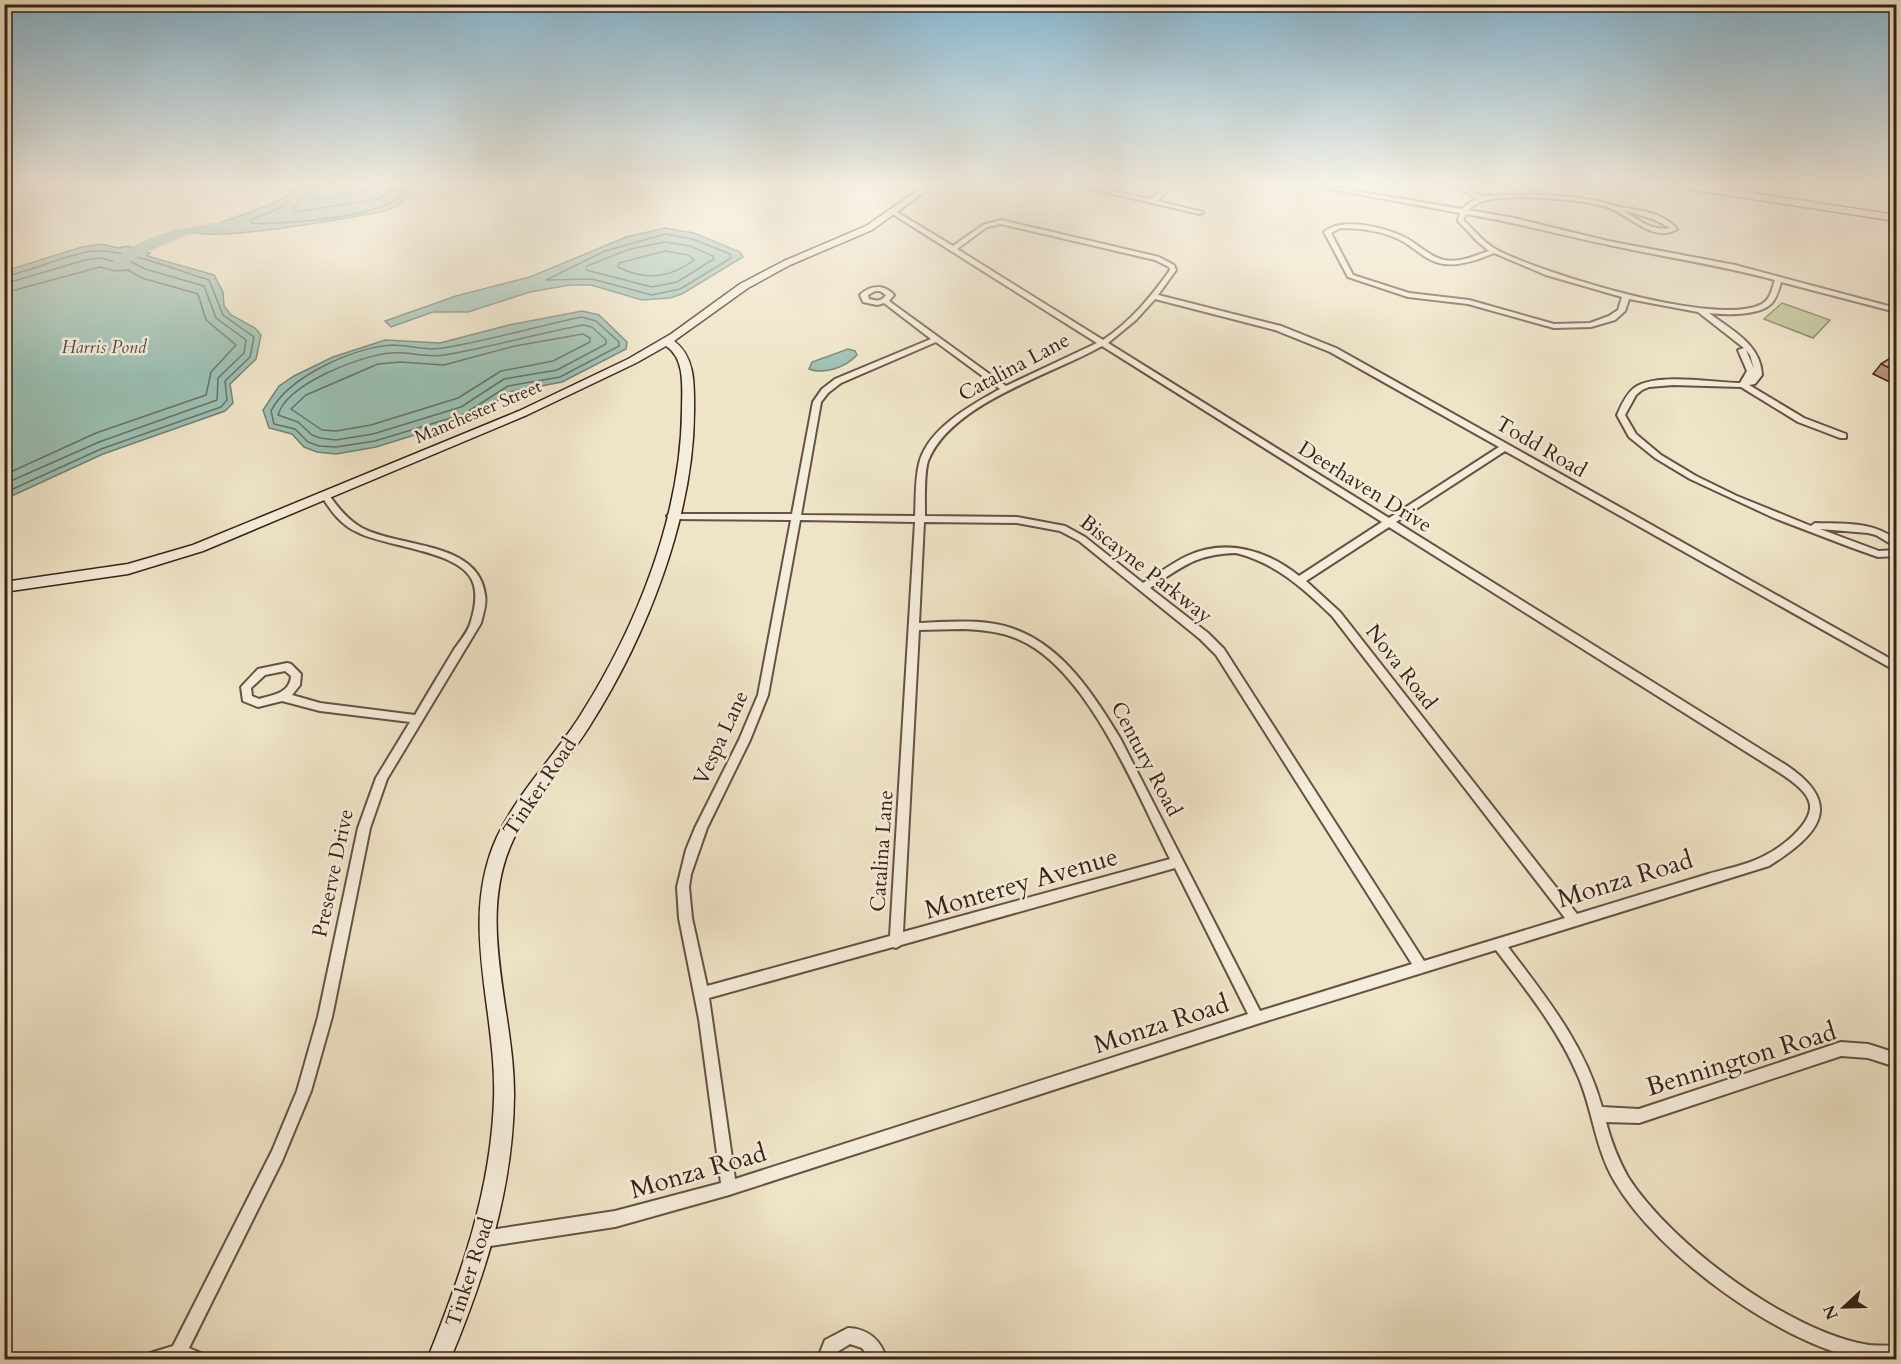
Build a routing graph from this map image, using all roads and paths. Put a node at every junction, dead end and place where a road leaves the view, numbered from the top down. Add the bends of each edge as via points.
1 (819, 250) edge
2 (952, 250) edge
3 (1119, 250) edge
4 (1335, 250) edge
5 (1420, 250) edge
6 (1651, 250) edge
7 (1494, 251) joint
8 (1779, 278) junction
9 (1791, 282) junction
10 (1778, 289) junction
11 (1153, 296) junction
12 (1626, 296) junction
13 (885, 301) dead end
14 (1700, 310) junction
15 (1896, 310) edge
16 (937, 339) junction
17 (666, 341) junction
18 (1102, 344) junction
19 (1743, 385) junction
20 (1005, 389) junction
21 (1843, 436) dead end
22 (1505, 447) junction
23 (326, 497) junction
24 (672, 516) junction
25 (797, 517) junction
26 (922, 519) junction
27 (1387, 523) junction
28 (1800, 525) junction
29 (1896, 544) edge
30 (1896, 553) edge
31 (1300, 580) junction
32 (4, 587) edge
33 (1144, 587) junction
34 (915, 627) junction
35 (1896, 667) edge
36 (282, 697) junction
37 (417, 718) junction
38 (1814, 798) joint
39 (1178, 862) junction
40 (1573, 919) junction
41 (896, 942) junction
42 (1498, 943) junction
43 (1421, 967) junction
44 (702, 994) junction
45 (1257, 1018) junction
46 (1896, 1060) edge
47 (1598, 1114) junction
48 (729, 1188) junction
49 (484, 1239) junction
50 (178, 1353) junction
51 (1896, 1354) edge
52 (153, 1359) edge
53 (198, 1359) edge
54 (438, 1359) edge
55 (825, 1359) edge
56 (879, 1359) edge

1 - 17 street, Manchester Street via 744,286
2 - 18 street, Deerhaven Drive
3 - 11 street, Catalina Lane via 1165,261 1173,270
4 - 12 street via 1345,272 1356,280 1417,297 1477,304 1540,324 1573,327 1598,322 1621,311
5 - 7 street via 1454,263
6 - 8 street
7 - 12 street
8 - 9 street
8 - 10 street
9 - 10 street
9 - 15 street
10 - 14 street via 1768,302 1754,310
11 - 18 street, Catalina Lane via 1133,322
11 - 22 street, Todd Road via 1278,328 1316,342
12 - 14 street
13 - 16 street
14 - 19 street via 1753,355 1758,375
16 - 20 street
16 - 25 street, Vespa Lane via 846,376 820,396
17 - 23 street, Manchester Street via 580,387
17 - 24 street, Tinker Road via 681,351 686,364 690,430
18 - 20 street, Catalina Lane
18 - 27 street, Deerhaven Drive
19 - 21 street via 1801,420
19 - 28 street via 1657,382 1642,386 1624,408 1622,420 1654,452 1695,480
20 - 26 street, Catalina Lane via 949,425 927,449
22 - 27 street
22 - 35 street, Todd Road
23 - 32 street, Manchester Street via 156,562
23 - 37 street, Preserve Drive via 355,528 453,557 472,573 480,587 476,623
24 - 25 street, Biscayne Parkway
24 - 49 street, Tinker Road via 644,603 619,661 584,723 518,814 493,868 487,925 499,1014 504,1097 498,1174
25 - 26 street, Biscayne Parkway
25 - 44 street, Vespa Lane via 760,706 697,835 684,876 686,919
26 - 33 street, Biscayne Parkway via 1017,520 1062,528
26 - 34 street, Catalina Lane
27 - 31 street
27 - 38 street, Deerhaven Drive via 1777,765 1804,785
28 - 29 street via 1873,531
28 - 30 street via 1878,554
31 - 33 street, Nova Road via 1263,557 1228,550 1196,556
31 - 40 street, Nova Road via 1335,614
33 - 43 street, Biscayne Parkway via 1220,652
34 - 39 street, Century Road via 991,627 1016,634 1057,660 1095,706
34 - 41 street, Catalina Lane
36 - 36 street via 266,703 252,702 247,698 246,687 262,672 287,667 297,679
36 - 37 street via 320,707
37 - 50 street, Preserve Drive via 382,778 369,811 325,1017 304,1090 277,1156
38 - 40 street, Monza Road via 1816,808 1807,828 1765,862
39 - 41 street, Monterey Avenue
39 - 45 street, Century Road
40 - 42 street, Monza Road
41 - 44 street, Monterey Avenue
42 - 43 street, Monza Road
42 - 47 street via 1572,1049
43 - 45 street, Monza Road
44 - 48 street, Vespa Lane
45 - 48 street, Monza Road
46 - 47 street, Bennington Road via 1868,1051 1841,1049 1663,1110 1639,1116
47 - 51 street via 1608,1156 1631,1194 1690,1256 1760,1306 1797,1326 1867,1353
48 - 49 street, Monza Road via 615,1220
49 - 54 street, Tinker Road via 467,1293
50 - 52 street
50 - 53 street
55 - 56 street via 839,1340 858,1336 874,1347

